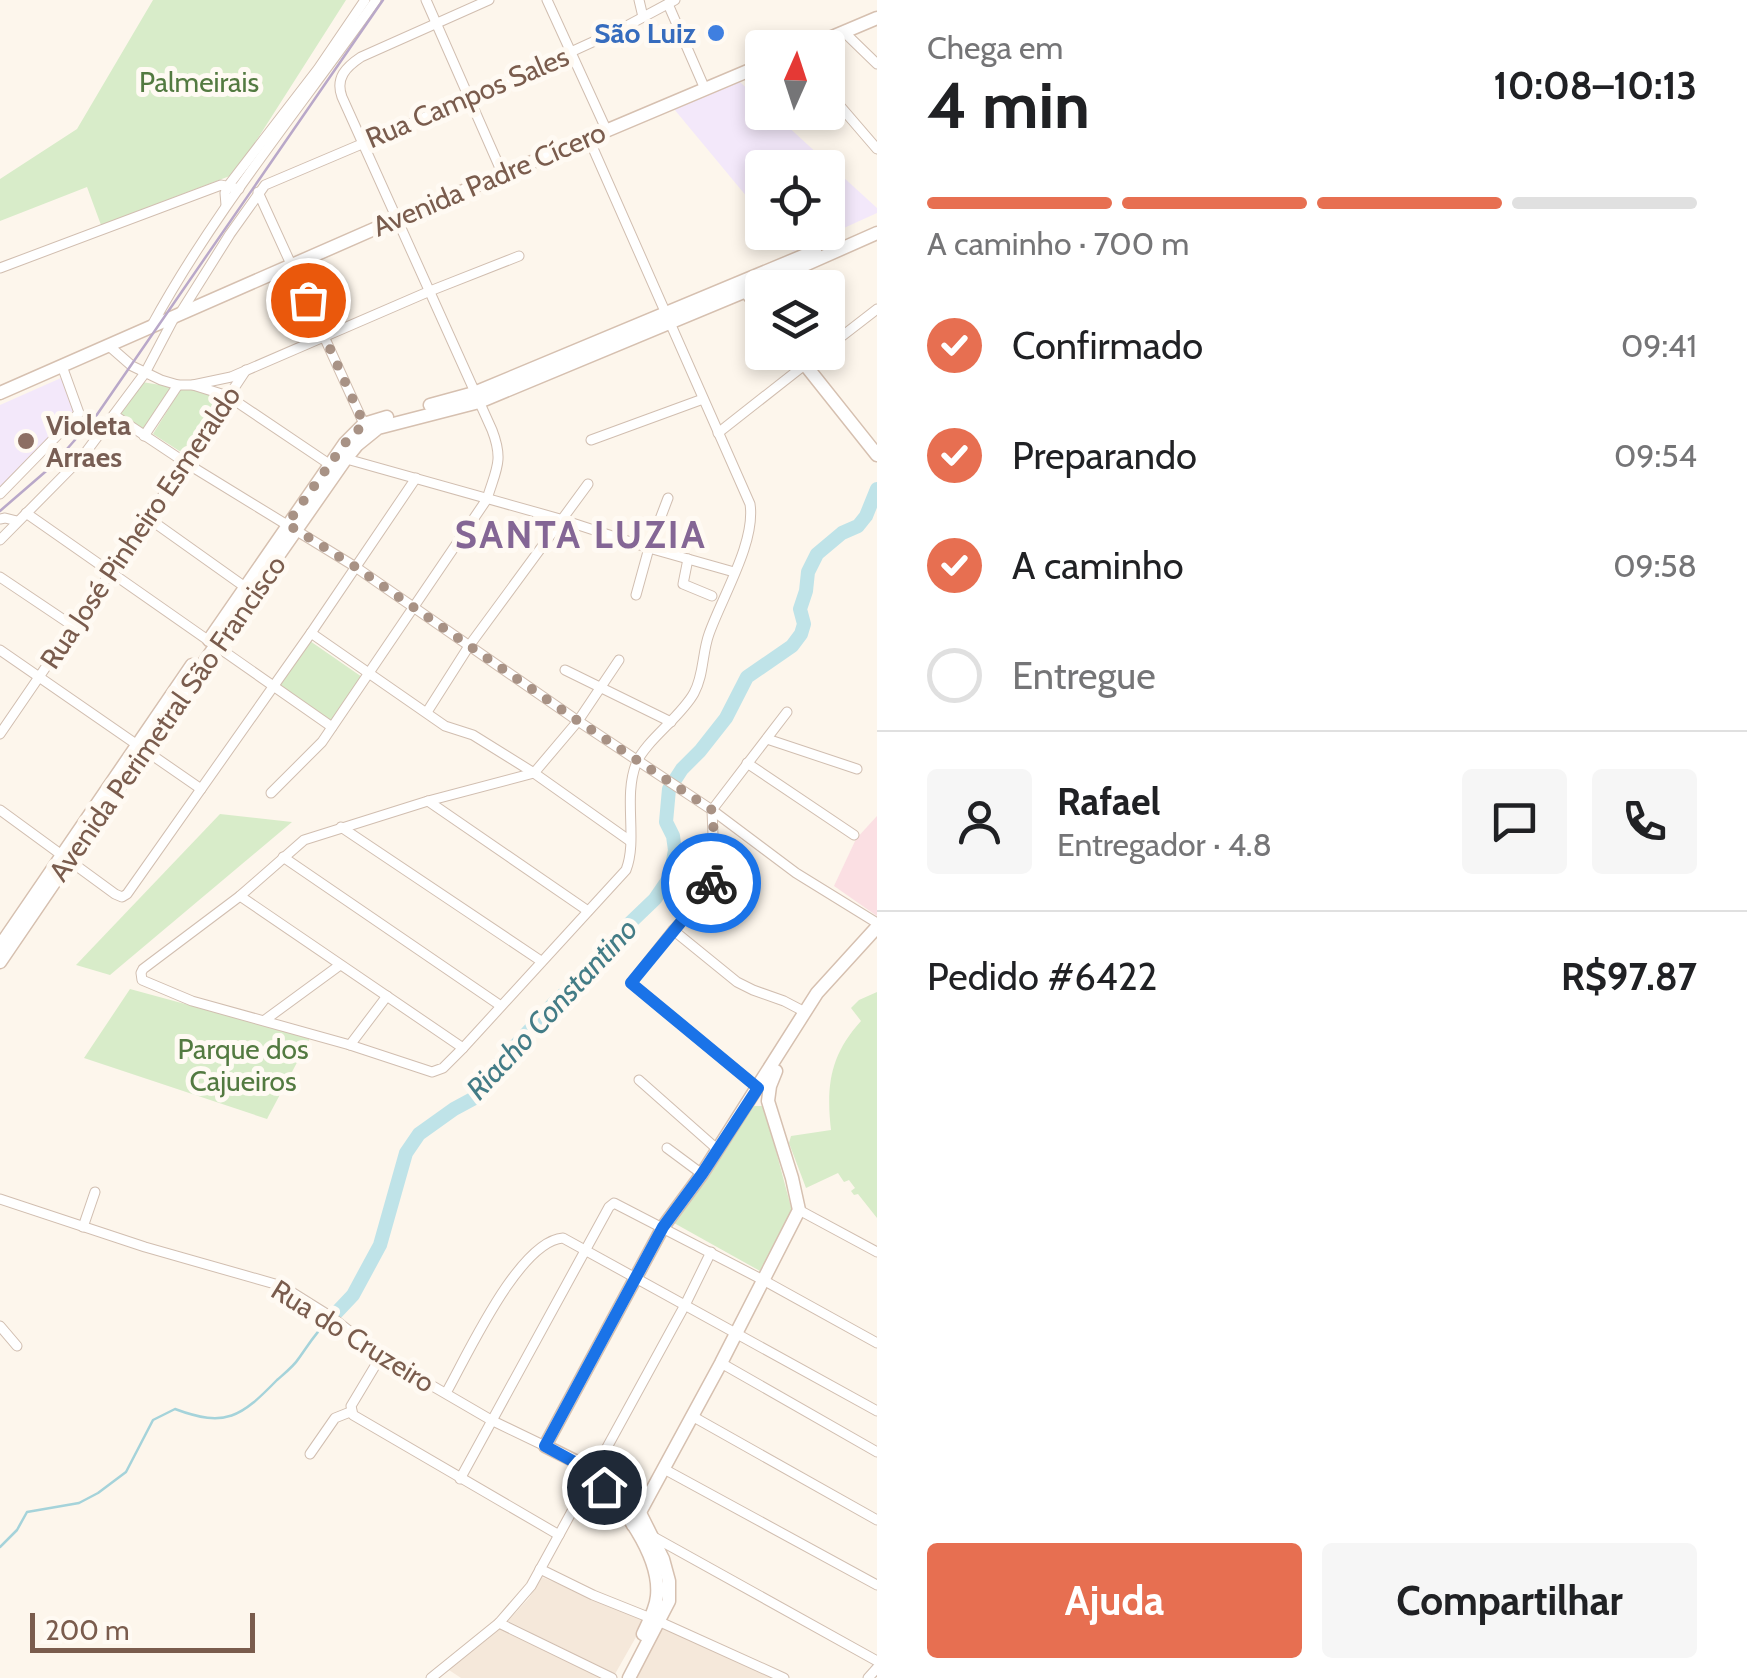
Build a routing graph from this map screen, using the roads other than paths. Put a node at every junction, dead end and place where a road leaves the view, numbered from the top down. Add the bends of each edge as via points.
1 (376, 0) edge
2 (426, 0) edge
3 (489, 0) edge
4 (547, 0) edge
5 (638, 0) edge
6 (671, 2) edge
7 (364, 7) edge
8 (643, 17) junction
9 (877, 18) edge
10 (436, 24) junction
11 (845, 32) edge
12 (845, 33) edge
13 (571, 52) junction
14 (877, 64) edge
15 (745, 72) edge
16 (705, 88) junction
17 (468, 99) junction
18 (845, 112) edge
19 (606, 130) junction
20 (588, 137) junction
21 (364, 142) junction
22 (877, 149) edge
23 (502, 174) junction
24 (234, 187) junction
25 (258, 192) junction
26 (397, 218) junction
27 (875, 235) edge
28 (519, 256) dead end
29 (291, 264) junction
30 (0, 268) edge
31 (792, 270) edge
32 (745, 290) edge
33 (430, 292) junction
34 (877, 308) edge
35 (666, 318) junction
36 (167, 320) junction
37 (845, 333) edge
38 (324, 336) junction
39 (108, 346) junction
40 (62, 366) junction
41 (246, 370) junction
42 (794, 370) edge
43 (819, 370) edge
44 (820, 370) edge
45 (145, 373) junction
46 (178, 385) junction
47 (193, 385) junction
48 (0, 393) edge
49 (228, 396) junction
50 (477, 398) junction
51 (702, 399) junction
52 (114, 415) junction
53 (408, 416) junction
54 (364, 424) junction
55 (718, 433) junction
56 (144, 436) junction
57 (590, 440) dead end
58 (877, 441) edge
59 (877, 455) edge
60 (337, 459) junction
61 (186, 462) junction
62 (416, 478) junction
63 (588, 484) dead end
64 (0, 494) edge
65 (668, 498) dead end
66 (487, 499) junction
67 (26, 513) junction
68 (148, 518) junction
69 (0, 519) edge
70 (560, 519) junction
71 (17, 521) junction
72 (292, 527) junction
73 (0, 540) edge
74 (649, 548) junction
75 (688, 559) junction
76 (354, 566) junction
77 (111, 572) junction
78 (734, 572) junction
79 (0, 577) edge
80 (245, 587) junction
81 (636, 595) dead end
82 (712, 596) dead end
83 (413, 607) junction
84 (74, 626) junction
85 (310, 634) junction
86 (212, 642) junction
87 (470, 646) junction
88 (0, 650) edge
89 (619, 660) dead end
90 (565, 670) dead end
91 (370, 673) junction
92 (39, 676) junction
93 (273, 686) junction
94 (599, 686) junction
95 (427, 712) junction
96 (787, 712) dead end
97 (578, 721) junction
98 (671, 722) junction
99 (332, 727) junction
100 (0, 734) edge
101 (767, 739) junction
102 (140, 748) junction
103 (638, 760) junction
104 (746, 762) junction
105 (857, 769) dead end
106 (534, 773) junction
107 (201, 789) junction
108 (271, 794) dead end
109 (428, 800) junction
110 (0, 810) edge
111 (712, 810) junction
112 (341, 827) junction
113 (854, 835) dead end
114 (630, 841) junction
115 (66, 856) junction
116 (283, 856) junction
117 (240, 896) junction
118 (588, 911) junction
119 (877, 925) edge
120 (673, 930) junction
121 (877, 938) edge
122 (0, 946) edge
123 (541, 961) junction
124 (0, 962) edge
125 (340, 964) junction
126 (387, 996) junction
127 (501, 1006) junction
128 (805, 1012) junction
129 (265, 1020) junction
130 (796, 1035) junction
131 (350, 1045) junction
132 (463, 1048) junction
133 (640, 1080) dead end
134 (755, 1092) junction
135 (768, 1101) junction
136 (667, 1148) dead end
137 (717, 1149) junction
138 (702, 1174) junction
139 (95, 1192) dead end
140 (0, 1199) edge
141 (799, 1210) junction
142 (83, 1227) junction
143 (663, 1227) junction
144 (586, 1249) junction
145 (712, 1252) junction
146 (877, 1252) edge
147 (635, 1277) junction
148 (763, 1280) junction
149 (685, 1305) junction
150 (0, 1326) edge
151 (735, 1334) junction
152 (877, 1343) edge
153 (17, 1346) dead end
154 (381, 1356) junction
155 (721, 1363) junction
156 (446, 1393) junction
157 (877, 1411) edge
158 (350, 1412) junction
159 (692, 1416) junction
160 (491, 1420) junction
161 (545, 1446) junction
162 (877, 1452) edge
163 (310, 1454) dead end
164 (664, 1470) junction
165 (594, 1473) junction
166 (460, 1478) junction
167 (636, 1519) junction
168 (877, 1520) edge
169 (650, 1534) junction
170 (558, 1535) junction
171 (540, 1569) junction
172 (877, 1585) edge
173 (654, 1620) junction
174 (499, 1623) junction
175 (877, 1664) edge
176 (440, 1670) junction
177 (431, 1678) edge
178 (451, 1678) edge
179 (616, 1678) edge
180 (629, 1678) edge
181 (784, 1678) edge
182 (868, 1678) edge

1 - 7 street
2 - 10 street
3 - 10 street
4 - 13 street
5 - 8 street
6 - 8 street, Rua Campos Sales
6 - 16 street
7 - 24 street
8 - 13 street, Rua Campos Sales
9 - 11 main road
10 - 17 street
10 - 21 street via 347,68 339,82 342,97
12 - 14 street
13 - 17 street, Rua Campos Sales
13 - 19 street
15 - 16 main road, Avenida Padre Cícero
16 - 19 main road, Avenida Padre Cícero
17 - 21 street, Rua Campos Sales
17 - 23 street
18 - 22 street
19 - 20 main road, Avenida Padre Cícero
20 - 23 main road, Avenida Padre Cícero
20 - 35 street
21 - 25 street, Rua Campos Sales
21 - 26 street
23 - 26 main road, Avenida Padre Cícero
24 - 30 street via 220,185
24 - 36 street via 225,193 226,205
25 - 29 street
25 - 36 street
26 - 29 main road, Avenida Padre Cícero
26 - 33 street
27 - 31 main road, Avenida Perimetral São Francisco
28 - 33 street
29 - 36 main road, Avenida Padre Cícero
29 - 38 street
32 - 35 main road, Avenida Perimetral São Francisco
33 - 38 street
33 - 50 street
34 - 37 street
35 - 50 main road, Avenida Perimetral São Francisco
35 - 51 street
36 - 39 main road, Avenida Padre Cícero
36 - 45 street
38 - 41 street
38 - 54 street
39 - 40 main road, Avenida Padre Cícero
39 - 45 street
40 - 48 main road, Avenida Padre Cícero
40 - 64 street via 79,412
41 - 47 street
41 - 49 street, Rua José Pinheiro Esmeraldo
42 - 55 street
43 - 59 main road
44 - 58 main road
45 - 46 street
45 - 52 street
46 - 47 street
46 - 56 street
47 - 49 street
49 - 60 street
49 - 61 street, Rua José Pinheiro Esmeraldo
50 - 53 main road, Avenida Perimetral São Francisco
50 - 66 street via 500,455
51 - 55 street
51 - 57 street
52 - 56 street
52 - 67 street
53 - 54 main road, Avenida Perimetral São Francisco
53 - 60 main road, Avenida Perimetral São Francisco via 378,428
54 - 60 main road, Avenida Perimetral São Francisco
55 - 78 street via 750,504 750,528
56 - 61 street
60 - 62 street
60 - 72 main road, Avenida Perimetral São Francisco
61 - 68 street, Rua José Pinheiro Esmeraldo
61 - 72 street
62 - 66 street
62 - 76 street
63 - 70 street
65 - 74 street
66 - 70 street
66 - 83 street
67 - 71 street
67 - 77 street
68 - 77 street, Rua José Pinheiro Esmeraldo
68 - 80 street
69 - 71 street
70 - 74 street
70 - 87 street
71 - 73 street
72 - 76 street
72 - 80 main road, Avenida Perimetral São Francisco
72 - 86 main road, Avenida Perimetral São Francisco
74 - 75 street
74 - 81 street
75 - 78 street
75 - 82 street via 684,584
76 - 83 street
76 - 85 street
77 - 84 street, Rua José Pinheiro Esmeraldo
77 - 86 street
78 - 98 street via 708,634 694,693
79 - 84 street
80 - 86 main road, Avenida Perimetral São Francisco
83 - 87 street
83 - 91 street
84 - 92 street, Rua José Pinheiro Esmeraldo
85 - 91 street
85 - 93 street
86 - 93 street
86 - 102 main road, Avenida Perimetral São Francisco
87 - 95 street
87 - 97 street
88 - 92 street
89 - 94 street
90 - 94 street
91 - 95 street
91 - 99 street
92 - 100 street, Rua José Pinheiro Esmeraldo
92 - 102 street
93 - 99 street
93 - 107 street
94 - 97 street
94 - 98 street
95 - 106 street
96 - 101 street
97 - 103 street
97 - 106 street
98 - 103 street
99 - 108 street
101 - 104 street
101 - 105 street
102 - 107 street
102 - 115 main road, Avenida Perimetral São Francisco
103 - 111 street
103 - 114 street
104 - 111 street
104 - 113 street
106 - 109 street
106 - 114 street
107 - 115 street via 122,897
109 - 112 street
109 - 118 street
110 - 115 street
111 - 119 street
111 - 120 street via 708,893
112 - 116 street
112 - 123 street
114 - 118 street via 626,870
115 - 122 main road, Avenida Perimetral São Francisco
115 - 124 main road, Avenida Perimetral São Francisco
116 - 117 street
116 - 127 street
117 - 125 street
117 - 129 street via 140,975 192,1000
118 - 123 street
119 - 128 main road
120 - 128 street via 737,982
120 - 134 street via 631,983
121 - 130 main road
123 - 127 street
125 - 126 street
125 - 129 street
126 - 131 street
126 - 132 street
127 - 132 street
128 - 130 main road
129 - 131 street
130 - 134 main road
130 - 135 main road
131 - 132 street via 426,1072 443,1068
133 - 137 street
134 - 135 main road
134 - 137 main road
135 - 141 main road
136 - 138 street
137 - 138 main road
138 - 143 main road
139 - 142 street
140 - 142 street, Rua do Cruzeiro
141 - 146 street
141 - 148 main road
142 - 154 street, Rua do Cruzeiro via 282,1286
143 - 144 street via 614,1203
143 - 145 street
143 - 147 main road
144 - 147 street
144 - 156 street via 558,1238 533,1252
144 - 160 street
145 - 148 street
145 - 149 street
147 - 149 street
147 - 161 main road
148 - 151 main road
148 - 152 street
149 - 151 street
149 - 165 street
150 - 153 street
151 - 155 main road
151 - 157 street
154 - 156 street, Rua do Cruzeiro
154 - 158 street
155 - 159 main road
155 - 162 street
156 - 160 street, Rua do Cruzeiro
158 - 163 street via 335,1418
158 - 166 street
159 - 164 main road
159 - 168 street
160 - 161 street, Rua do Cruzeiro
160 - 166 street
161 - 165 main road, Rua do Cruzeiro
164 - 167 main road
164 - 172 street
165 - 167 main road, Rua do Cruzeiro
165 - 170 street
166 - 170 street
167 - 169 main road
167 - 173 main road via 655,1576
169 - 173 main road via 669,1580 669,1601
169 - 175 street
170 - 171 street
171 - 173 street
171 - 174 street
173 - 179 main road
173 - 180 main road
173 - 181 street
174 - 176 street
174 - 179 street
175 - 182 street
176 - 177 street
176 - 178 street

